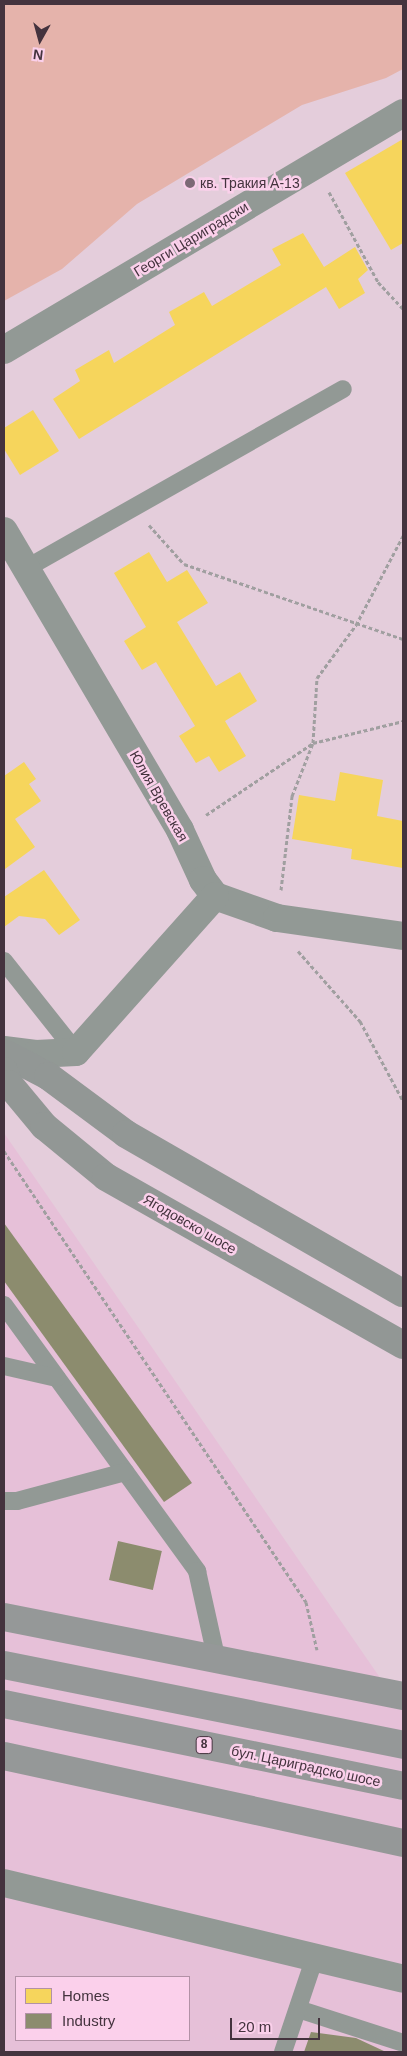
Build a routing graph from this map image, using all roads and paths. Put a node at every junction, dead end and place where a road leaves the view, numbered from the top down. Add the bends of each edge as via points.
1 (403, 113) edge
2 (294, 178) junction
3 (403, 309) edge
4 (4, 350) edge
5 (343, 389) dead end
6 (137, 505) junction
7 (4, 531) edge
8 (403, 536) edge
9 (26, 569) junction
10 (356, 626) junction
11 (403, 639) edge
12 (403, 721) edge
13 (313, 743) junction
14 (180, 830) junction
15 (215, 896) junction
16 (277, 918) junction
17 (403, 936) edge
18 (4, 961) edge
19 (4, 1052) edge
20 (76, 1052) junction
21 (4, 1071) edge
22 (403, 1101) edge
23 (4, 1151) edge
24 (403, 1293) edge
25 (4, 1305) edge
26 (403, 1345) edge
27 (4, 1366) edge
28 (56, 1378) junction
29 (125, 1472) junction
30 (4, 1501) edge
31 (4, 1617) edge
32 (217, 1661) junction
33 (4, 1665) edge
34 (326, 1682) junction
35 (403, 1696) edge
36 (4, 1704) edge
37 (403, 1745) edge
38 (4, 1756) edge
39 (403, 1786) edge
40 (403, 1843) edge
41 (4, 1883) edge
42 (315, 1957) junction
43 (403, 1979) edge
44 (298, 2009) junction
45 (403, 2043) edge
46 (283, 2052) edge

1 - 2 street, Георги Цариградски
2 - 3 path via 328,190 378,282
2 - 4 street, Георги Цариградски
5 - 6 lane
6 - 9 lane
6 - 10 path via 152,530 184,564
7 - 9 street, Юлия Вревская
8 - 10 path
9 - 14 street, Юлия Вревская
10 - 11 path
10 - 13 path via 317,678
12 - 13 path
13 - 14 path
13 - 16 path via 292,796
14 - 15 street, Юлия Вревская via 203,880
15 - 16 street
15 - 20 street
16 - 17 street
16 - 22 path via 280,932 360,1021
18 - 20 lane
19 - 20 street
19 - 24 street via 48,1076 126,1134
21 - 26 street, Ягодовско шосе via 9,1084 44,1126 106,1177
23 - 34 path via 306,1602
25 - 28 lane
27 - 28 lane
28 - 29 lane
29 - 30 lane via 17,1501
29 - 32 lane via 197,1571
31 - 32 main road
32 - 34 main road
33 - 37 main road
34 - 35 main road
36 - 39 main road, бул. Цариградско шосе / 8
38 - 40 main road
41 - 42 street
42 - 43 street
42 - 44 lane
44 - 45 lane
44 - 46 lane

